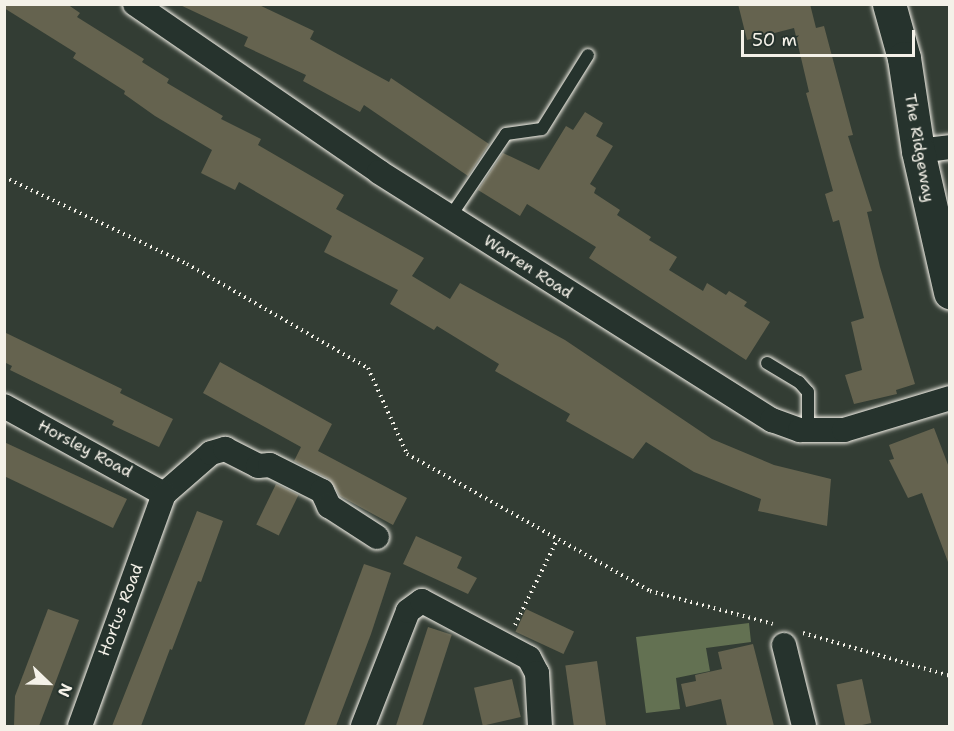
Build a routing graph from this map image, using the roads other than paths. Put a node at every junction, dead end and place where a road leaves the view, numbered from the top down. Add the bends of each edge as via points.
1 (135, 4) edge
2 (889, 4) edge
3 (588, 55) dead end
4 (950, 147) edge
5 (918, 151) junction
6 (450, 218) junction
7 (950, 292) edge
8 (767, 363) dead end
9 (950, 398) edge
10 (4, 406) edge
11 (808, 431) junction
12 (164, 494) junction
13 (377, 537) dead end
14 (786, 634) road end
15 (80, 726) edge
16 (363, 726) edge
17 (540, 726) edge
18 (804, 726) edge

1 - 6 street, Warren Road
2 - 5 main road, The Ridgeway via 904,58
3 - 6 lane via 542,129 506,134
4 - 5 street
5 - 7 main road, The Ridgeway
6 - 11 street, Warren Road via 744,405 772,420
8 - 11 lane via 808,392
9 - 11 street, Warren Road via 860,426
10 - 12 street, Horsley Road
12 - 13 street via 211,453 225,449 258,466 270,465 322,491 329,506
12 - 15 street, Hortus Road
14 - 18 street
16 - 17 street via 408,610 422,601 529,658 537,673

